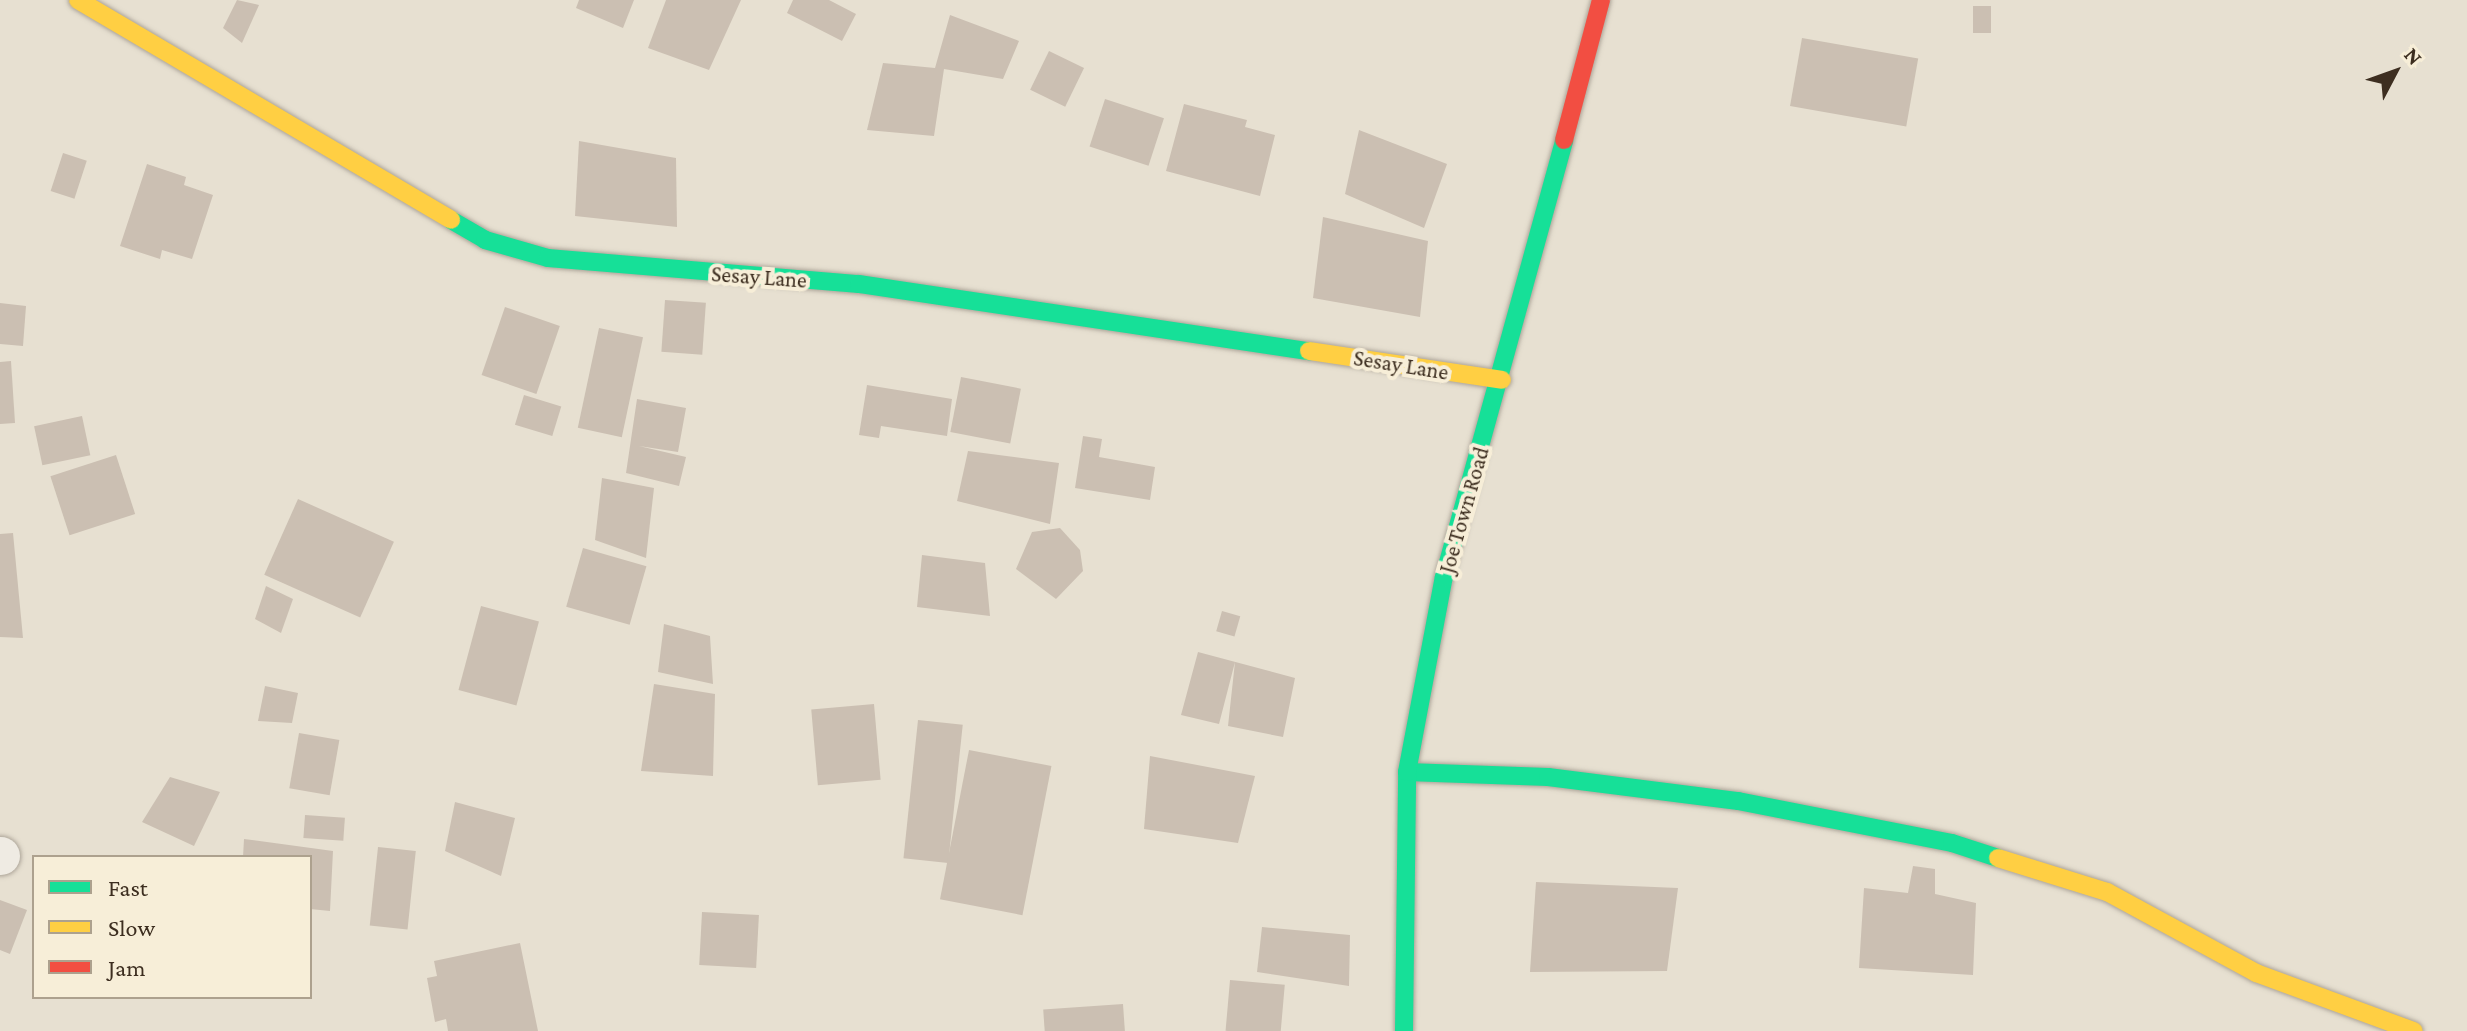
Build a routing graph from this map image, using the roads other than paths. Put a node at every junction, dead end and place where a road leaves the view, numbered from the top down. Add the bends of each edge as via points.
1 (78, 0) edge
2 (1601, 0) edge
3 (1502, 380) junction
4 (1407, 772) junction
5 (1404, 1031) edge
6 (2414, 1031) edge

1 - 3 street, Sesay Lane via 485,240 548,258 859,284
2 - 3 street, Joe Town Road
3 - 4 street, Joe Town Road via 1444,577
4 - 5 street, Joe Town Road
4 - 6 street via 1564,779 1738,801 1952,843 2107,892 2256,973

